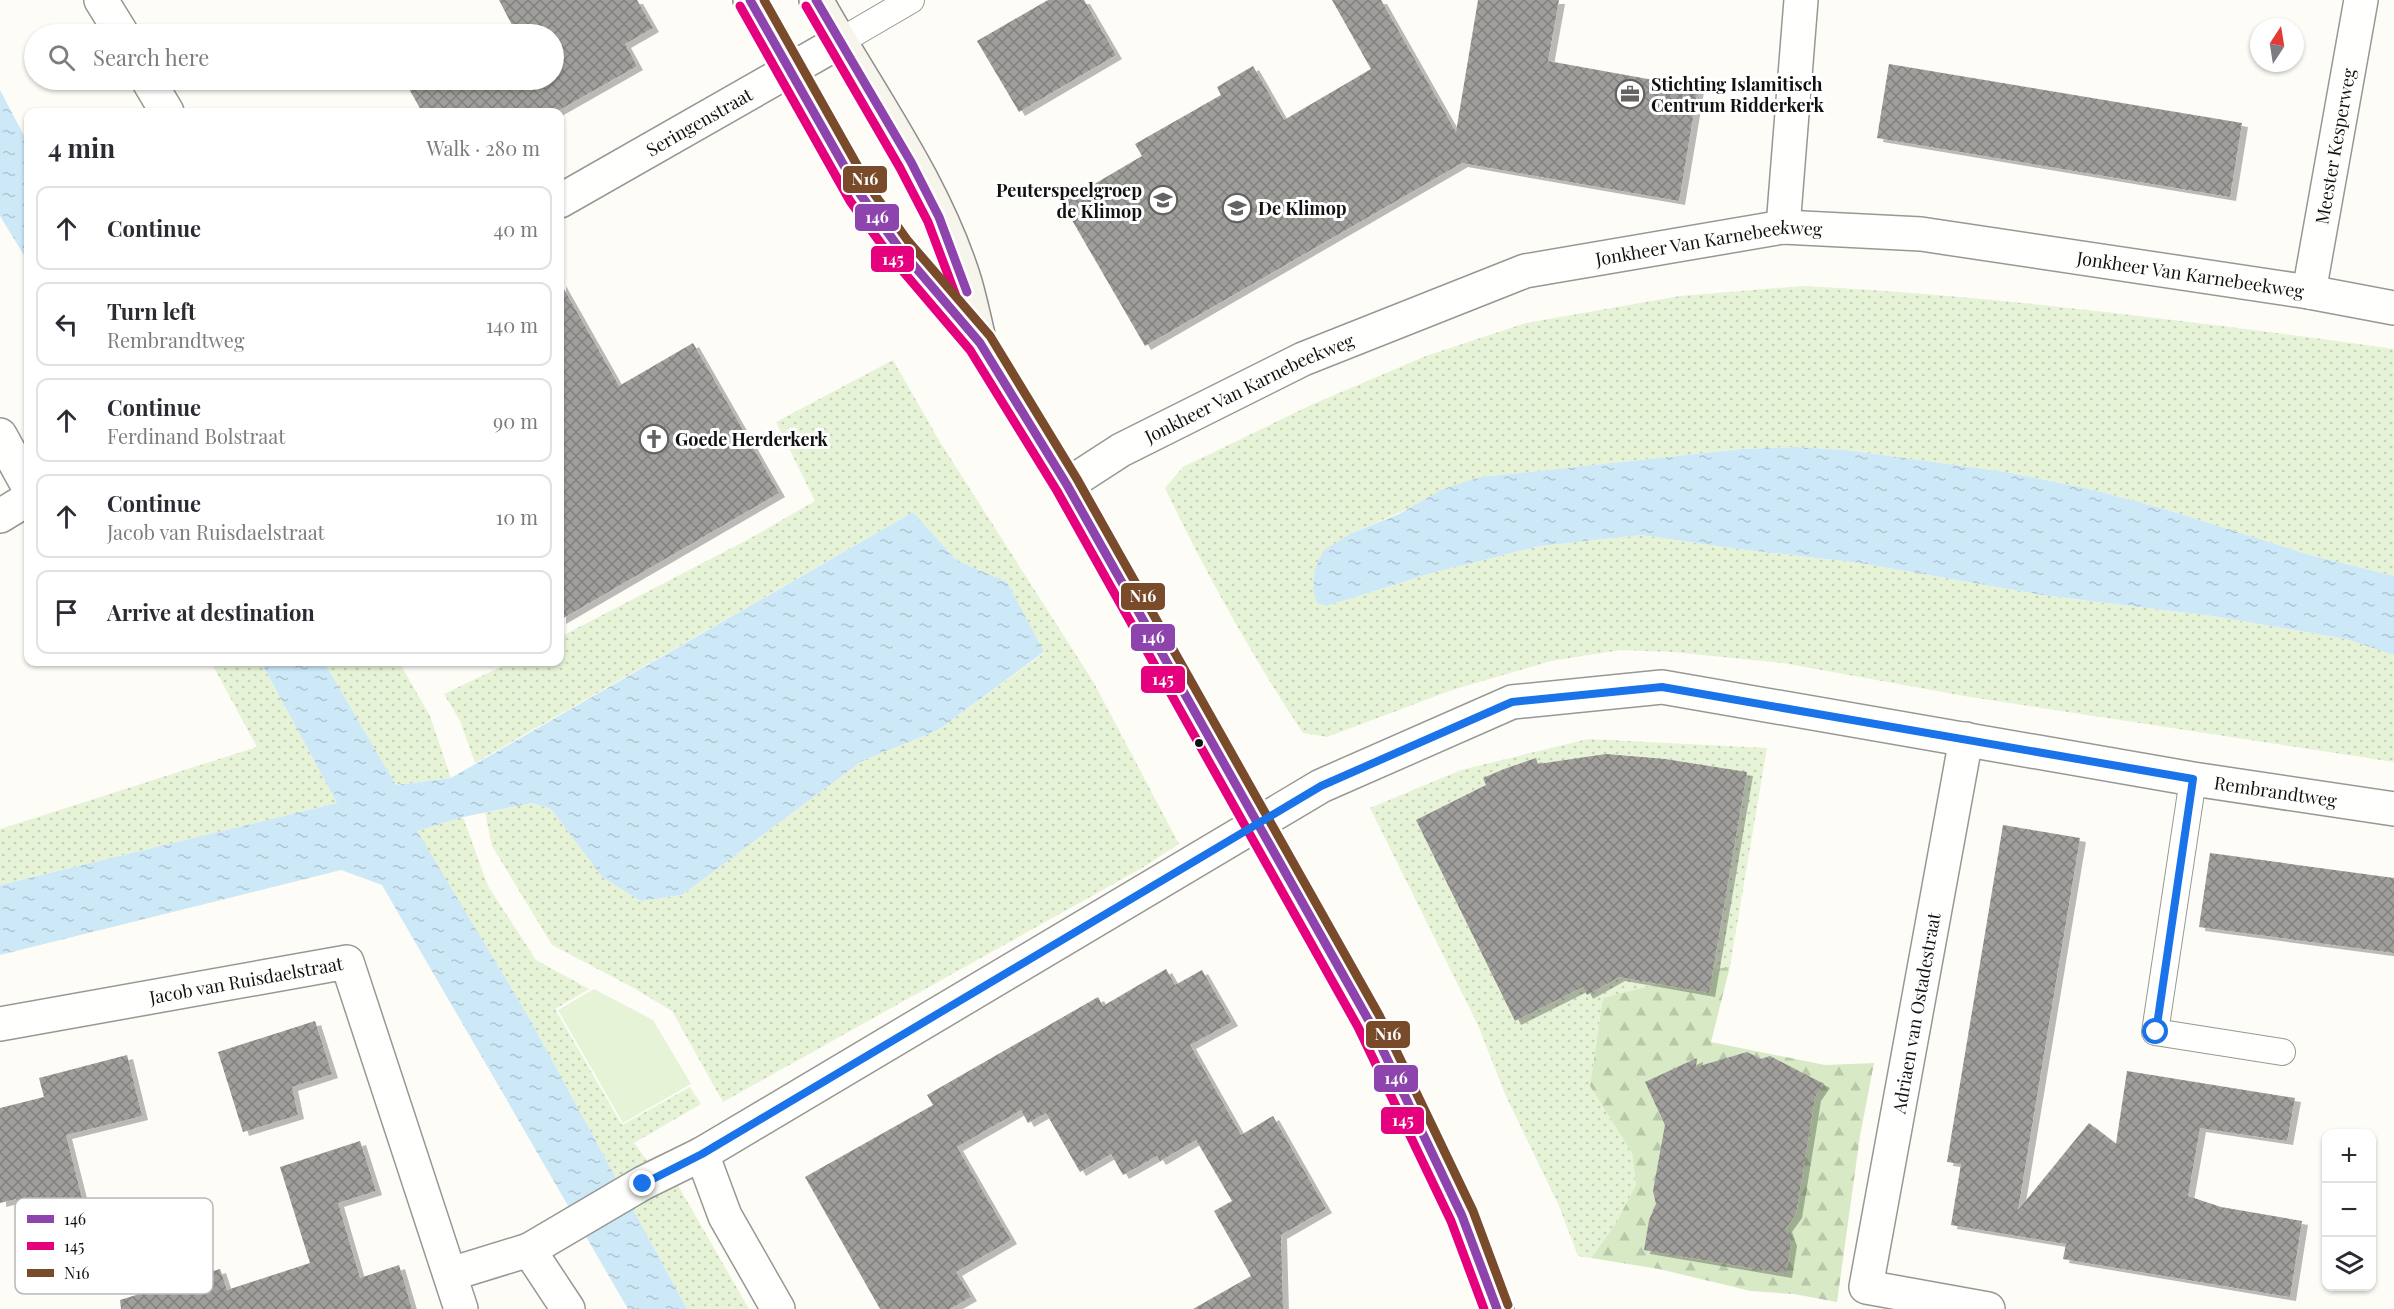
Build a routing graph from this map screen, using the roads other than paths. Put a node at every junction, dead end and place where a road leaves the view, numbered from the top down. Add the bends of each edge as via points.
1 (101, 0) edge
2 (750, 0) edge
3 (816, 0) edge
4 (911, 0) edge
5 (1801, 0) edge
6 (2361, 0) edge
7 (116, 24) edge
8 (840, 42) junction
9 (789, 71) junction
10 (154, 90) edge
11 (165, 108) edge
12 (564, 199) edge
13 (1783, 227) junction
14 (2309, 292) junction
15 (2394, 308) edge
16 (980, 343) junction
17 (0, 435) edge
18 (24, 479) edge
19 (1067, 485) junction
20 (24, 501) edge
21 (0, 516) edge
22 (1966, 739) junction
23 (2193, 779) junction
24 (2394, 809) edge
25 (1257, 823) junction
26 (0, 1024) edge
27 (2282, 1052) dead end
28 (702, 1154) junction
29 (529, 1250) junction
30 (451, 1274) junction
31 (461, 1309) edge
32 (568, 1309) edge
33 (778, 1309) edge
34 (1497, 1309) edge
35 (1988, 1309) edge

1 - 7 street
2 - 9 street
3 - 8 street
4 - 8 lane
5 - 13 street
6 - 14 street, Meester Kesperweg
8 - 9 street, Seringenstraat
8 - 16 street via 939,217 965,282
9 - 12 street, Seringenstraat
9 - 16 street via 861,194 899,248
10 - 11 street
13 - 14 street, Jonkheer Van Karnebeekweg via 1921,234
13 - 19 street, Jonkheer Van Karnebeekweg via 1525,272 1303,359 1121,450
14 - 15 street, Jonkheer Van Karnebeekweg
16 - 19 street
17 - 18 street
19 - 25 street
20 - 21 street
22 - 23 street, Rembrandtweg
22 - 25 street, Rembrandtweg via 1662,687 1512,702 1321,786
22 - 35 street, Adriaen van Ostadestraat via 1866,1287
23 - 24 street, Rembrandtweg
23 - 27 lane via 2156,1032
25 - 28 street, Rembrandtweg
25 - 34 street via 1369,1021 1462,1216
26 - 30 street, Jacob van Ruisdaelstraat via 347,962
28 - 29 street
28 - 33 street via 725,1216
29 - 30 street
29 - 32 street
30 - 31 street, Jacob van Ruisdaelstraat

